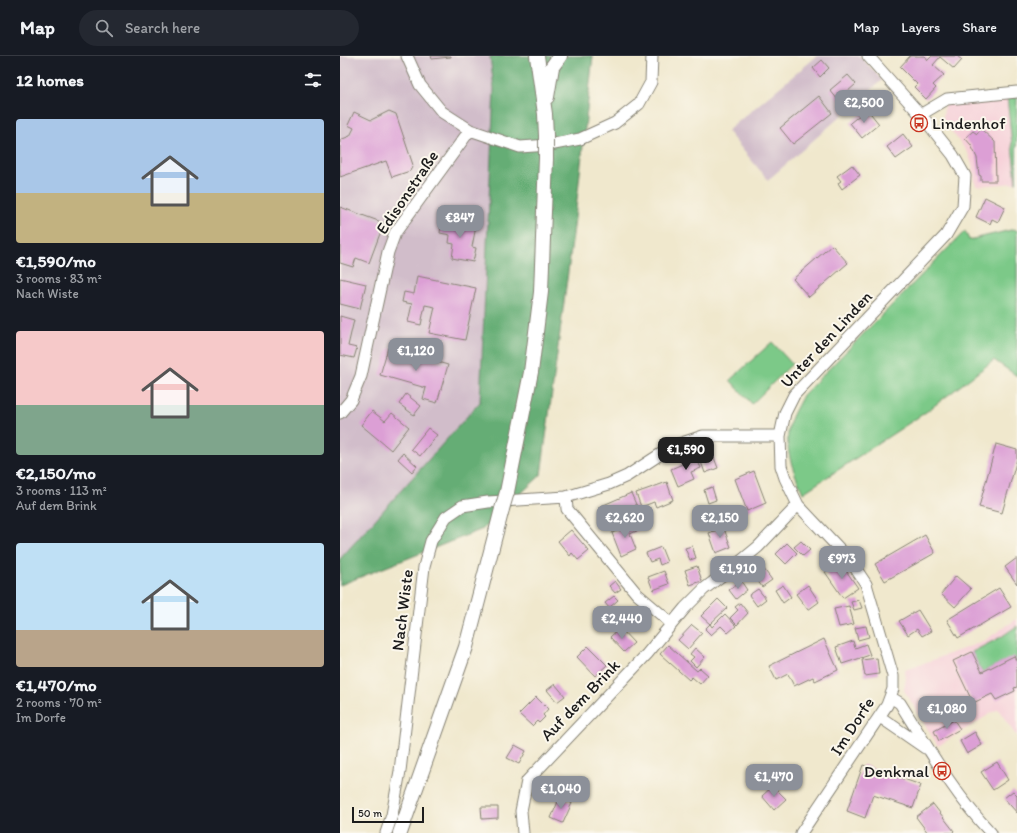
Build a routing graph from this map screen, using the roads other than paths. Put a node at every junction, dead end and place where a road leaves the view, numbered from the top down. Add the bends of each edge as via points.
1 (407, 56) edge
2 (537, 56) edge
3 (560, 56) edge
4 (868, 56) edge
5 (651, 59) edge
6 (1017, 92) edge
7 (545, 114) junction
8 (920, 115) junction
9 (470, 130) junction
10 (340, 413) edge
11 (780, 436) junction
12 (566, 497) junction
13 (798, 505) junction
14 (671, 623) junction
15 (890, 697) junction
16 (880, 717) junction
17 (929, 751) junction
18 (386, 833) edge
19 (400, 833) edge
20 (522, 833) edge
21 (801, 833) edge
22 (991, 833) edge

1 - 9 street via 420,85 442,112
2 - 7 main road
3 - 7 main road via 552,67
4 - 8 street, Unter den Linden
5 - 9 street via 651,82 639,104 615,123 580,139 520,147
6 - 8 street via 947,99
7 - 19 main road, bridge via 541,292 531,372 507,492 466,647
8 - 11 street, Unter den Linden via 953,155 965,176 963,206 946,235 794,395 784,413
9 - 10 street, Edisonstraße via 396,233 388,252 361,376 351,400
11 - 12 street, Nach Wiste via 703,436 673,446 609,484
11 - 13 street, Unter den Linden via 781,466
12 - 14 street via 567,509 637,594
12 - 18 street, Nach Wiste via 462,506 446,517 431,541 424,567 400,771
13 - 14 street, Auf dem Brink via 758,546 704,588
13 - 15 street, Unter den Linden via 850,560 866,584 891,668 893,689
14 - 20 street, Auf dem Brink via 637,666 527,781 521,811
15 - 16 street, Im Dorfe
15 - 17 street via 900,703
16 - 17 street
16 - 21 street, Im Dorfe
17 - 22 street via 974,815

